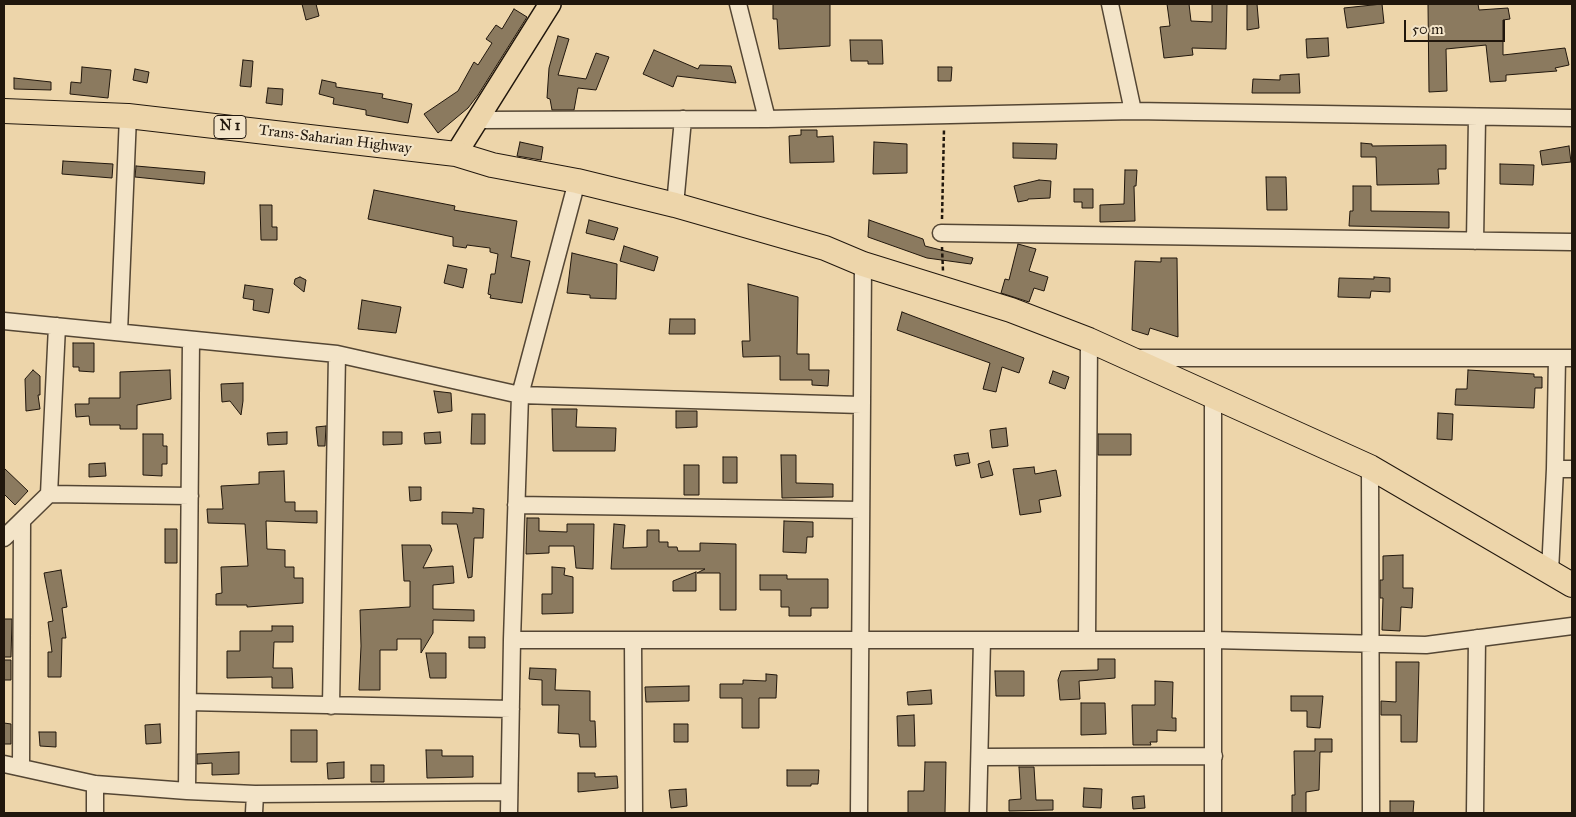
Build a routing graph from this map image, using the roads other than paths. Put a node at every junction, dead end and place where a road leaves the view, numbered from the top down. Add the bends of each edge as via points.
1 (550, 4) edge
2 (738, 4) edge
3 (1110, 4) edge
4 (4, 111) edge
5 (1133, 111) junction
6 (128, 116) junction
7 (1477, 118) junction
8 (1572, 118) edge
9 (682, 119) junction
10 (767, 119) junction
11 (478, 120) junction
12 (456, 154) junction
13 (577, 181) junction
14 (675, 205) junction
15 (941, 233) road end
16 (1475, 241) junction
17 (1572, 242) edge
18 (862, 264) junction
19 (4, 321) edge
20 (57, 326) junction
21 (119, 332) junction
22 (192, 340) junction
23 (1089, 340) junction
24 (337, 354) junction
25 (1128, 358) junction
26 (1564, 358) edge
27 (520, 395) junction
28 (1212, 397) junction
29 (861, 405) junction
30 (1370, 467) junction
31 (1555, 469) junction
32 (1572, 469) edge
33 (49, 494) junction
34 (190, 496) junction
35 (516, 505) junction
36 (861, 510) junction
37 (22, 521) junction
38 (4, 538) edge
39 (1550, 572) junction
40 (1572, 585) edge
41 (1572, 626) edge
42 (1477, 638) junction
43 (512, 640) junction
44 (632, 640) junction
45 (860, 640) junction
46 (982, 640) junction
47 (1088, 640) junction
48 (1213, 640) junction
49 (1370, 645) junction
50 (188, 702) junction
51 (331, 706) junction
52 (511, 709) junction
53 (1214, 756) junction
54 (980, 757) junction
55 (4, 764) edge
56 (21, 767) junction
57 (95, 784) junction
58 (187, 791) junction
59 (509, 792) junction
60 (255, 794) junction
61 (95, 813) edge
62 (254, 813) edge
63 (509, 813) edge
64 (634, 813) edge
65 (858, 813) edge
66 (978, 813) edge
67 (1213, 813) edge
68 (1371, 813) edge
69 (1475, 813) edge

1 - 11 main road
2 - 10 street
3 - 5 street
4 - 6 highway, Trans-Saharian Highway / N 1
5 - 7 street
5 - 10 street
6 - 12 highway, Trans-Saharian Highway / N 1
6 - 21 street
7 - 8 street
7 - 16 street
9 - 10 street
9 - 11 street
9 - 14 street
11 - 12 main road
12 - 13 highway, Trans-Saharian Highway via 492,165
13 - 14 highway, Trans-Saharian Highway
13 - 27 street
14 - 18 highway, Trans-Saharian Highway via 824,248
15 - 16 street
16 - 17 street
18 - 23 highway, Trans-Saharian Highway via 1011,310
18 - 29 street
19 - 20 street
20 - 21 street
20 - 33 street
21 - 22 street
22 - 24 street
22 - 34 street
23 - 25 highway, Trans-Saharian Highway
23 - 47 street
24 - 27 street
24 - 51 street
25 - 26 street
25 - 28 highway, Trans-Saharian Highway
26 - 31 street
27 - 29 street
27 - 35 street
28 - 30 highway, Trans-Saharian Highway
28 - 48 street
29 - 36 street
30 - 39 highway, Trans-Saharian Highway
30 - 49 street
31 - 32 street
31 - 39 street
33 - 34 street
33 - 37 street
34 - 50 street
35 - 36 street
35 - 43 street
36 - 45 street
37 - 38 street
37 - 56 street
39 - 40 highway, Trans-Saharian Highway
41 - 42 street
42 - 49 street via 1426,645
42 - 69 street
43 - 44 street
43 - 52 street
44 - 45 street
44 - 64 street
45 - 46 street
45 - 65 street
46 - 47 street
46 - 54 street
47 - 48 street
48 - 49 street
48 - 53 street
49 - 68 street
50 - 51 street
50 - 58 street
51 - 52 street
52 - 59 street
53 - 54 street
53 - 67 street
54 - 66 street
55 - 56 street
56 - 57 street
57 - 58 street
57 - 61 street
58 - 60 street
59 - 60 street
59 - 63 street
60 - 62 street

